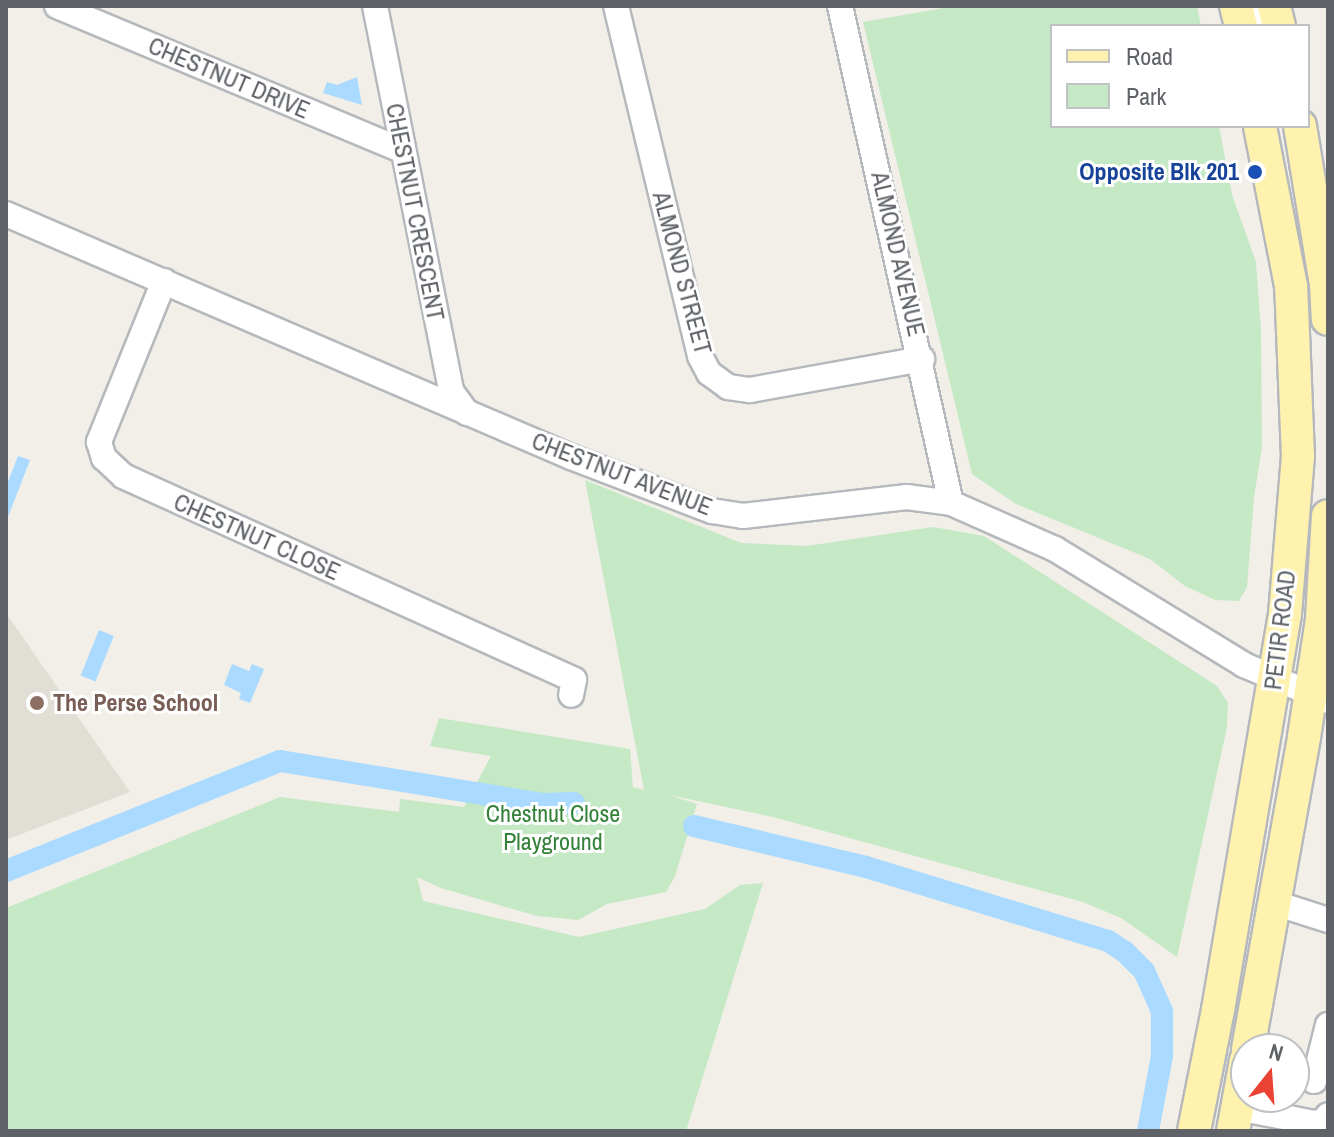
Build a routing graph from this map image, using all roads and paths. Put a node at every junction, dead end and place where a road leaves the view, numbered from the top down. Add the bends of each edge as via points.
1 (57, 6) edge
2 (375, 6) edge
3 (616, 6) edge
4 (840, 6) edge
5 (1260, 128) edge
6 (1300, 128) edge
7 (402, 150) junction
8 (6, 214) edge
9 (164, 281) junction
10 (1328, 319) edge
11 (922, 359) junction
12 (467, 413) junction
13 (951, 503) junction
14 (1328, 516) edge
15 (1275, 676) junction
16 (571, 695) dead end
17 (1319, 698) edge
18 (1275, 903) junction
19 (1328, 920) edge
20 (1328, 1025) edge
21 (1251, 1033) edge
22 (1312, 1081) edge
23 (1328, 1115) edge
24 (1235, 1120) edge
25 (1298, 1125) edge
26 (1194, 1131) edge

1 - 7 street, CHESTNUT DRIVE
2 - 7 street, CHESTNUT CRESCENT
3 - 11 street, ALMOND STREET via 698,346 709,373 728,387 750,390
4 - 11 street, ALMOND AVENUE
5 - 15 main road, PETIR ROAD via 1286,255 1297,394 1285,614
6 - 10 main road
7 - 12 street, CHESTNUT CRESCENT via 451,391
8 - 9 street, CHESTNUT AVENUE
9 - 12 street, CHESTNUT AVENUE
9 - 16 street, CHESTNUT CLOSE via 99,442 104,458 123,476 574,680
11 - 13 street, ALMOND AVENUE
12 - 13 street, CHESTNUT AVENUE via 712,511 743,516 907,497
13 - 15 street, CHESTNUT AVENUE via 1055,549 1244,665
14 - 17 main road, PETIR ROAD
15 - 17 street, CHESTNUT AVENUE
15 - 26 main road, PETIR ROAD
17 - 18 main road, PETIR ROAD
18 - 19 street
18 - 21 main road, PETIR ROAD
20 - 22 street
23 - 25 street via 1324,1121
24 - 25 street

